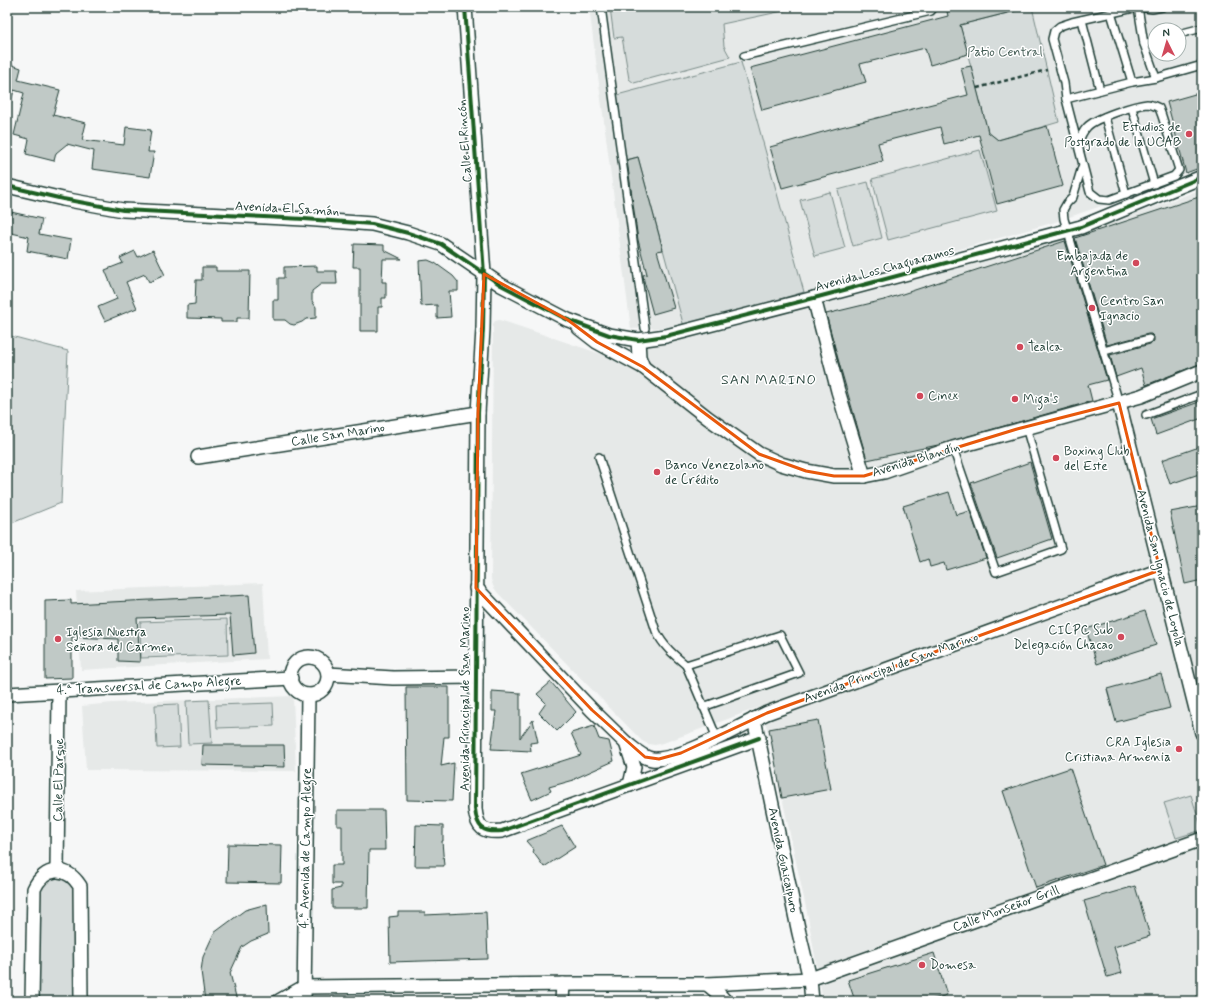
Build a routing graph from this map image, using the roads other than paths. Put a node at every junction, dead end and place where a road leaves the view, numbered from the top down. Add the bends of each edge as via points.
1 (465, 7) edge
2 (601, 7) edge
3 (934, 7) edge
4 (1138, 7) edge
5 (1162, 7) edge
6 (1111, 13) junction
7 (1082, 20) junction
8 (1202, 28) edge
9 (1187, 32) edge
10 (1147, 43) edge
11 (1144, 44) junction
12 (744, 56) dead end
13 (1202, 65) edge
14 (1156, 78) junction
15 (1132, 82) junction
16 (1100, 90) junction
17 (1066, 99) junction
18 (1132, 108) junction
19 (1105, 117) junction
20 (1078, 144) junction
21 (1083, 165) junction
22 (1202, 177) edge
23 (1154, 184) junction
24 (7, 186) edge
25 (1126, 194) junction
26 (1067, 231) junction
27 (484, 274) junction
28 (814, 298) junction
29 (568, 320) junction
30 (646, 328) dead end
31 (1149, 339) dead end
32 (638, 340) junction
33 (1104, 351) junction
34 (643, 367) junction
35 (1202, 371) edge
36 (1202, 394) edge
37 (1119, 403) junction
38 (478, 413) junction
39 (1146, 415) dead end
40 (1026, 427) junction
41 (953, 448) junction
42 (198, 457) dead end
43 (599, 457) dead end
44 (864, 476) junction
45 (1160, 570) junction
46 (476, 588) junction
47 (686, 665) junction
48 (328, 674) junction
49 (476, 677) junction
50 (291, 678) junction
51 (59, 691) junction
52 (7, 694) edge
53 (308, 695) junction
54 (703, 707) junction
55 (754, 719) junction
56 (1202, 733) edge
57 (717, 738) junction
58 (759, 738) junction
59 (626, 743) junction
60 (630, 785) junction
61 (1202, 838) edge
62 (57, 870) junction
63 (810, 979) junction
64 (562, 984) junction
65 (707, 984) junction
66 (304, 987) junction
67 (32, 1001) edge
68 (81, 1001) edge
69 (279, 1001) edge
70 (304, 1001) edge
71 (562, 1001) edge
72 (724, 1001) edge
73 (812, 1001) edge

1 - 27 street, Calle El Rincón
2 - 30 lane
3 - 12 lane via 931,10
4 - 5 lane
4 - 6 lane
4 - 11 lane
6 - 7 lane
6 - 15 lane
7 - 16 lane
7 - 17 lane via 1060,26 1054,31 1052,39
8 - 9 lane
10 - 11 lane
11 - 14 lane
13 - 14 lane
14 - 15 lane
15 - 16 lane
16 - 17 lane
17 - 20 lane
18 - 19 lane
18 - 23 lane
18 - 23 lane via 1148,104 1159,108 1177,161 1179,170 1174,176
19 - 20 lane via 1086,127
19 - 25 lane
20 - 21 lane
21 - 25 lane via 1090,192 1099,199 1109,200
21 - 26 lane via 1073,197 1063,210
22 - 26 street, Avenida Los Chaguaramos
23 - 25 lane
24 - 27 street, Avenida El Samán via 123,210 372,224 441,244
26 - 28 street, Avenida Los Chaguaramos
26 - 33 lane
27 - 29 street, Avenida El Samán
27 - 38 street, Avenida Principal de San Marino
28 - 32 street, Avenida Los Chaguaramos via 666,336
28 - 44 street via 838,391
29 - 32 street, Avenida Los Chaguaramos via 609,335
29 - 34 street, Avenida Blandín via 597,342
31 - 33 lane
32 - 34 street via 639,357
33 - 37 lane
34 - 44 street, Avenida Blandín via 759,454 806,471 834,476
35 - 37 street, Avenida Blandín
36 - 39 lane
37 - 40 street, Avenida Blandín
37 - 45 street, Avenida San Ignacio de Loyola
38 - 42 street, Calle San Marino
38 - 46 street, Avenida Principal de San Marino
40 - 41 street, Avenida Blandín
40 - 41 lane via 1061,549 996,572
41 - 44 street, Avenida Blandín via 884,472
43 - 47 lane via 660,641
45 - 55 street, Avenida Principal de San Marino
45 - 56 street, Avenida San Ignacio de Loyola
46 - 49 street, Avenida Principal de San Marino
46 - 59 street, Avenida Principal de San Marino
47 - 54 lane
47 - 54 lane via 780,635 799,673
48 - 49 street via 393,678
48 - 50 street via 323,663 307,658 296,663
48 - 53 street via 323,689
49 - 60 street, Avenida Principal de San Marino via 475,809 476,820 483,829 492,832 502,831
50 - 51 street, 4.ª Transversal de Campo Alegre
50 - 53 street via 295,688
51 - 52 street, 4.ª Transversal de Campo Alegre
51 - 62 street, Calle El Parque
53 - 66 street, 4.ª Avenida de Campo Alegre
54 - 57 lane
55 - 57 street, Avenida Principal de San Marino
55 - 58 street, Avenida Guaicaipuro
57 - 59 street, Avenida Principal de San Marino via 659,759 646,757
58 - 60 street, Avenida Principal de San Marino
58 - 63 street, Avenida Guaicaipuro
59 - 60 street, Avenida Principal de San Marino via 634,767
61 - 63 street, Calle Monseñor Grill
62 - 67 street via 42,877 34,889
62 - 68 street via 64,871 76,879 80,886
63 - 65 street, Calle Monseñor Grill
63 - 73 street, Avenida Guaicaipuro
64 - 65 street, Calle Monseñor Grill
64 - 66 street, Calle Monseñor Grill
64 - 71 street
65 - 72 street via 718,992
66 - 69 street
66 - 70 street, 4.ª Avenida de Campo Alegre

